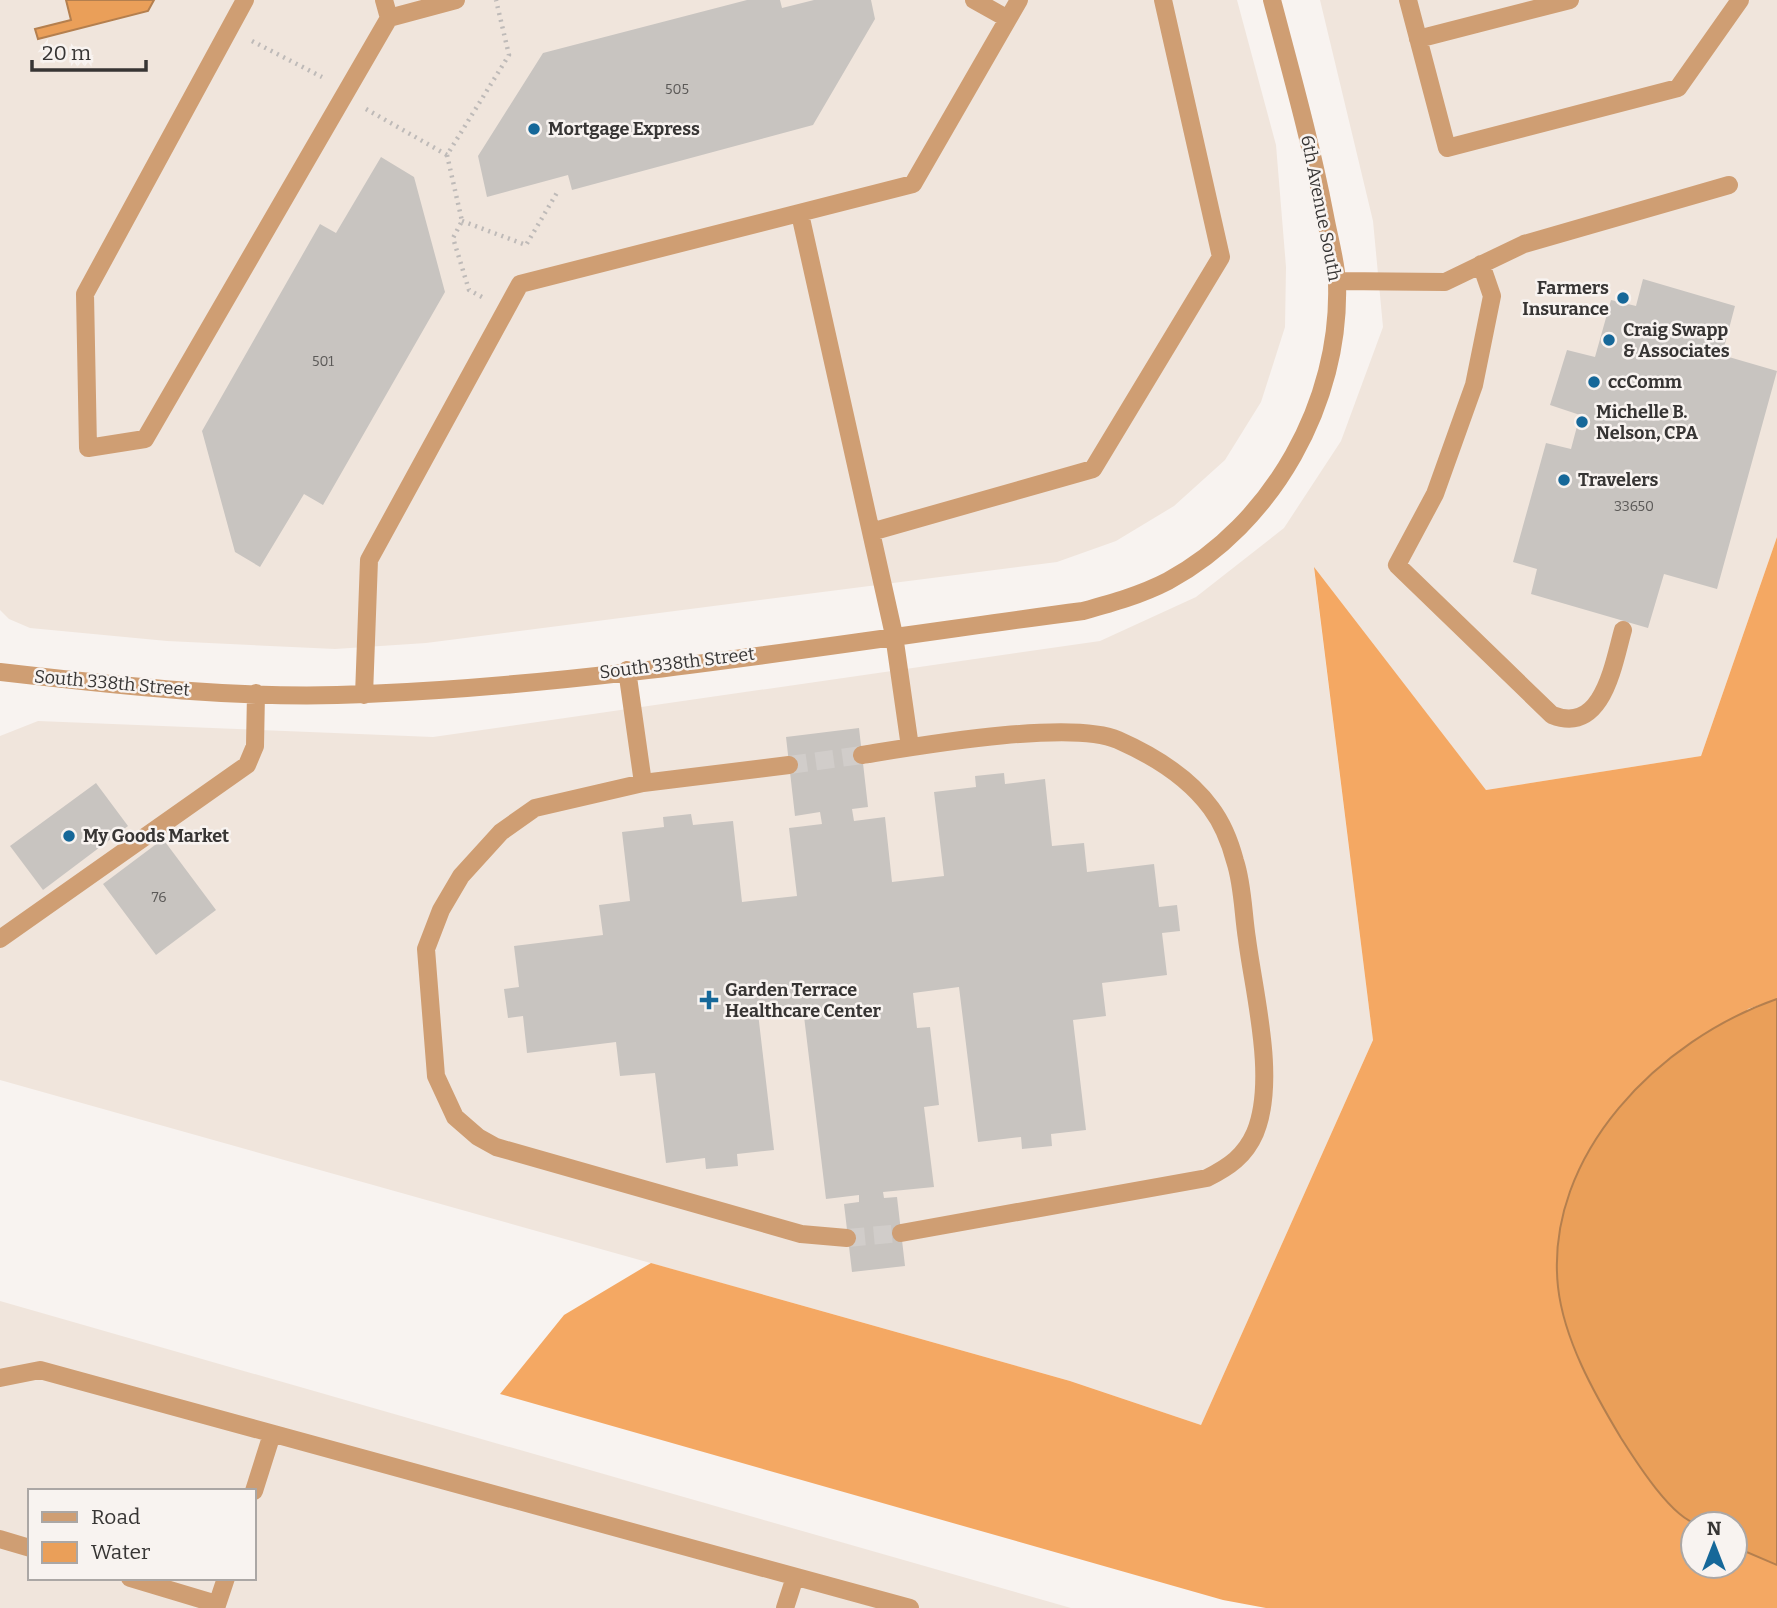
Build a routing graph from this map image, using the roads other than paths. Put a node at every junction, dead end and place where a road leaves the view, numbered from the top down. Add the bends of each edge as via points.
1 (245, 0) edge
2 (384, 0) edge
3 (457, 0) edge
4 (974, 0) edge
5 (1019, 0) edge
6 (1164, 0) edge
7 (1272, 0) edge
8 (1408, 0) edge
9 (1570, 0) edge
10 (1740, 0) edge
11 (389, 18) junction
12 (1008, 19) junction
13 (1418, 39) junction
14 (1730, 185) dead end
15 (800, 214) junction
16 (1481, 264) junction
17 (1337, 281) junction
18 (1295, 455) joint
19 (871, 532) junction
20 (1623, 630) dead end
21 (894, 635) junction
22 (627, 670) junction
23 (0, 672) edge
24 (256, 693) junction
25 (364, 695) junction
26 (910, 747) junction
27 (862, 755) tunnel mouth
28 (789, 765) tunnel mouth
29 (643, 783) junction
30 (0, 939) edge
31 (901, 1233) tunnel mouth
32 (848, 1238) tunnel mouth
33 (0, 1378) edge
34 (272, 1434) junction
35 (255, 1489) edge
36 (0, 1539) edge
37 (28, 1547) edge
38 (795, 1577) junction
39 (136, 1580) edge
40 (225, 1580) edge
41 (217, 1606) edge
42 (785, 1608) edge
43 (910, 1608) edge

1 - 11 street via 85,294 88,448 145,439
2 - 11 street
3 - 11 street
4 - 12 street
5 - 12 street
6 - 19 street via 1221,257 1093,469
7 - 17 street, 6th Avenue South via 1317,172
8 - 13 street
9 - 13 street
10 - 13 street via 1678,88 1447,148
12 - 15 street via 913,184
14 - 16 street via 1524,244
15 - 19 street
15 - 25 street via 520,284 369,560
16 - 17 street via 1445,282
16 - 20 street via 1492,296 1474,385 1436,494 1397,565 1552,715 1562,719 1585,714 1606,690
17 - 18 street, 6th Avenue South via 1336,333 1325,382
18 - 21 street, South 338th Street via 1231,534 1168,580 1083,611
19 - 21 street
21 - 22 street, South 338th Street
21 - 26 street
22 - 25 street, South 338th Street
22 - 29 street
23 - 24 street, South 338th Street
24 - 25 street, South 338th Street
24 - 30 street via 255,746 247,765
26 - 27 street
26 - 31 street via 1075,730 1138,749 1192,786 1224,829 1236,863 1264,1060 1257,1130 1230,1166 1207,1178
28 - 29 street
29 - 32 street via 535,808 501,832 461,876 426,949 441,1091 460,1123 496,1147 801,1234
33 - 34 street via 40,1370
34 - 35 street
34 - 38 street
36 - 37 street
38 - 42 street
38 - 43 street
39 - 41 street
40 - 41 street

